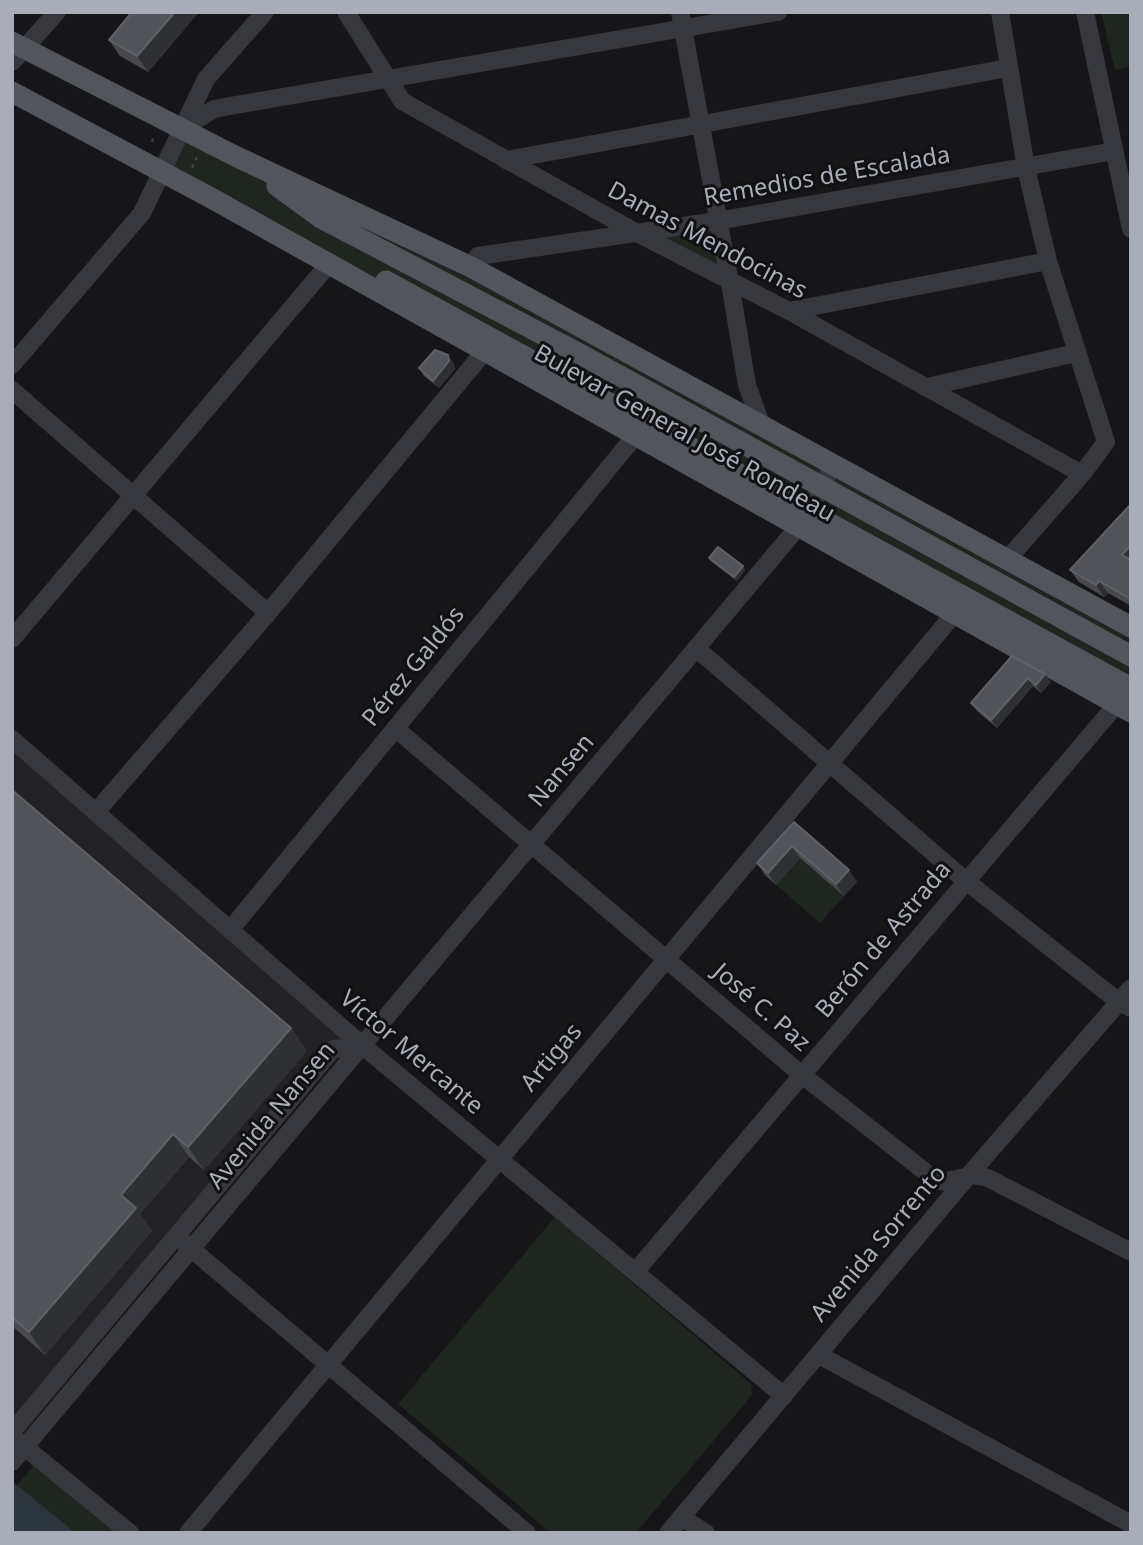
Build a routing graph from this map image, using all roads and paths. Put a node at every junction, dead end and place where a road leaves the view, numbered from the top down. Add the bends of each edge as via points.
1 (57, 12) edge
2 (265, 12) edge
3 (346, 12) edge
4 (778, 12) edge
5 (1000, 12) edge
6 (1085, 12) edge
7 (681, 21) edge
8 (16, 51) edge
9 (1008, 68) junction
10 (388, 80) junction
11 (12, 92) edge
12 (198, 93) junction
13 (214, 109) junction
14 (700, 124) junction
15 (184, 128) junction
16 (1114, 151) junction
17 (199, 152) dead end
18 (236, 156) junction
19 (506, 160) junction
20 (1026, 168) junction
21 (191, 169) dead end
22 (162, 173) junction
23 (213, 199) junction
24 (718, 221) junction
25 (1131, 229) edge
26 (637, 233) junction
27 (1048, 261) junction
28 (328, 265) junction
29 (471, 267) junction
30 (730, 282) junction
31 (535, 302) junction
32 (789, 311) junction
33 (484, 352) junction
34 (578, 353) junction
35 (1076, 353) junction
36 (12, 365) edge
37 (927, 387) junction
38 (12, 390) edge
39 (608, 402) junction
40 (778, 435) junction
41 (635, 436) junction
42 (665, 453) junction
43 (834, 465) junction
44 (1082, 474) junction
45 (822, 486) junction
46 (133, 495) junction
47 (803, 519) junction
48 (1007, 560) junction
49 (268, 613) junction
50 (954, 614) junction
51 (1011, 624) junction
52 (1131, 627) edge
53 (12, 639) edge
54 (696, 648) junction
55 (1131, 656) edge
56 (1064, 676) junction
57 (1131, 688) edge
58 (1124, 708) edge
59 (395, 728) junction
60 (12, 739) edge
61 (831, 763) junction
62 (96, 812) junction
63 (532, 845) junction
64 (966, 881) junction
65 (230, 930) junction
66 (667, 960) junction
67 (1127, 1000) edge
68 (363, 1046) junction
69 (802, 1075) junction
70 (500, 1159) junction
71 (969, 1175) junction
72 (176, 1236) junction
73 (192, 1249) junction
74 (1131, 1252) edge
75 (635, 1272) junction
76 (819, 1355) junction
77 (328, 1364) junction
78 (784, 1396) junction
79 (16, 1438) edge
80 (12, 1462) edge
81 (681, 1517) junction
82 (1131, 1524) edge
83 (130, 1533) edge
84 (188, 1533) edge
85 (527, 1533) edge
86 (668, 1533) edge
87 (706, 1533) edge

1 - 8 street
2 - 12 street
3 - 10 street, Damas Mendocinas
4 - 7 street
5 - 9 street
6 - 16 street
7 - 10 street
7 - 14 street
8 - 15 main road, Bulevar General José Rondeau
9 - 14 street
9 - 20 street
10 - 13 street
10 - 19 street, Damas Mendocinas via 402,102
11 - 22 main road, Bulevar General José Rondeau
12 - 13 street via 206,107
12 - 15 street
13 - 15 street
14 - 19 street
14 - 24 street
15 - 18 main road, Bulevar General José Rondeau
15 - 22 street
16 - 20 street, Remedios de Escalada
16 - 25 street
17 - 21 path
18 - 29 main road, Bulevar General José Rondeau
18 - 34 main road, Bulevar General José Rondeau via 321,218
19 - 26 street, Damas Mendocinas
20 - 24 street, Remedios de Escalada
20 - 27 street
22 - 23 main road, Bulevar General José Rondeau
22 - 36 street via 142,213
23 - 28 main road, Bulevar General José Rondeau
23 - 39 main road, Bulevar General José Rondeau via 317,243
24 - 26 street, Remedios de Escalada
24 - 30 street
26 - 29 street, Remedios de Escalada via 478,256
26 - 30 street, Damas Mendocinas
27 - 32 street
27 - 35 street
28 - 33 main road, Bulevar General José Rondeau
28 - 46 street
29 - 31 main road, Bulevar General José Rondeau
30 - 32 street, Damas Mendocinas
30 - 40 street via 747,385 761,424
31 - 34 main road
31 - 40 main road, Bulevar General José Rondeau
32 - 37 street, Damas Mendocinas
33 - 41 main road, Bulevar General José Rondeau
33 - 49 street
34 - 45 main road, Bulevar General José Rondeau
35 - 37 street
35 - 44 street via 1106,442
37 - 44 street, Damas Mendocinas
38 - 46 street
39 - 42 main road
39 - 47 main road, Bulevar General José Rondeau
40 - 43 main road, Bulevar General José Rondeau
41 - 42 main road, Bulevar General José Rondeau
41 - 59 street, Pérez Galdós
42 - 47 main road, Bulevar General José Rondeau
43 - 45 street
43 - 48 main road, Bulevar General José Rondeau
44 - 48 street
45 - 47 street
45 - 55 main road, Bulevar General José Rondeau
46 - 49 street
46 - 53 street
47 - 50 main road, Bulevar General José Rondeau
47 - 51 main road, Bulevar General José Rondeau
47 - 54 street, Nansen
48 - 52 main road, Bulevar General José Rondeau
49 - 62 street
50 - 56 main road, Bulevar General José Rondeau
50 - 61 street, Artigas
51 - 56 main road
51 - 57 main road, Bulevar General José Rondeau
54 - 61 street
54 - 63 street, Nansen
56 - 58 main road, Bulevar General José Rondeau
58 - 64 street, Berón de Astrada
59 - 63 street, José C. Paz
59 - 65 street, Pérez Galdós
60 - 62 street, Víctor Mercante
61 - 64 street
61 - 66 street, Artigas
62 - 65 street, Víctor Mercante
63 - 66 street, José C. Paz
63 - 68 street, Nansen
64 - 67 street
64 - 69 street, Berón de Astrada
65 - 68 street, Víctor Mercante
66 - 69 street, José C. Paz
66 - 70 street, Artigas
67 - 71 street, Avenida Sorrento
68 - 70 street, Víctor Mercante
68 - 72 street, Avenida Nansen via 333,1049
68 - 73 street, Avenida Nansen
69 - 71 street, José C. Paz via 937,1181 951,1183
69 - 75 street, Berón de Astrada
70 - 75 street, Víctor Mercante
70 - 77 street, Artigas
71 - 74 street, José C. Paz via 988,1178
71 - 76 street, Avenida Sorrento
72 - 73 street
72 - 79 street, Avenida Nansen
73 - 77 street
73 - 79 street, Avenida Nansen
75 - 78 street, Víctor Mercante
76 - 78 street, Avenida Sorrento
76 - 82 street
77 - 84 street, Artigas
77 - 85 street
78 - 81 street, Avenida Sorrento
79 - 80 street, Avenida Nansen
79 - 83 street
81 - 86 street, Avenida Sorrento
81 - 87 street

